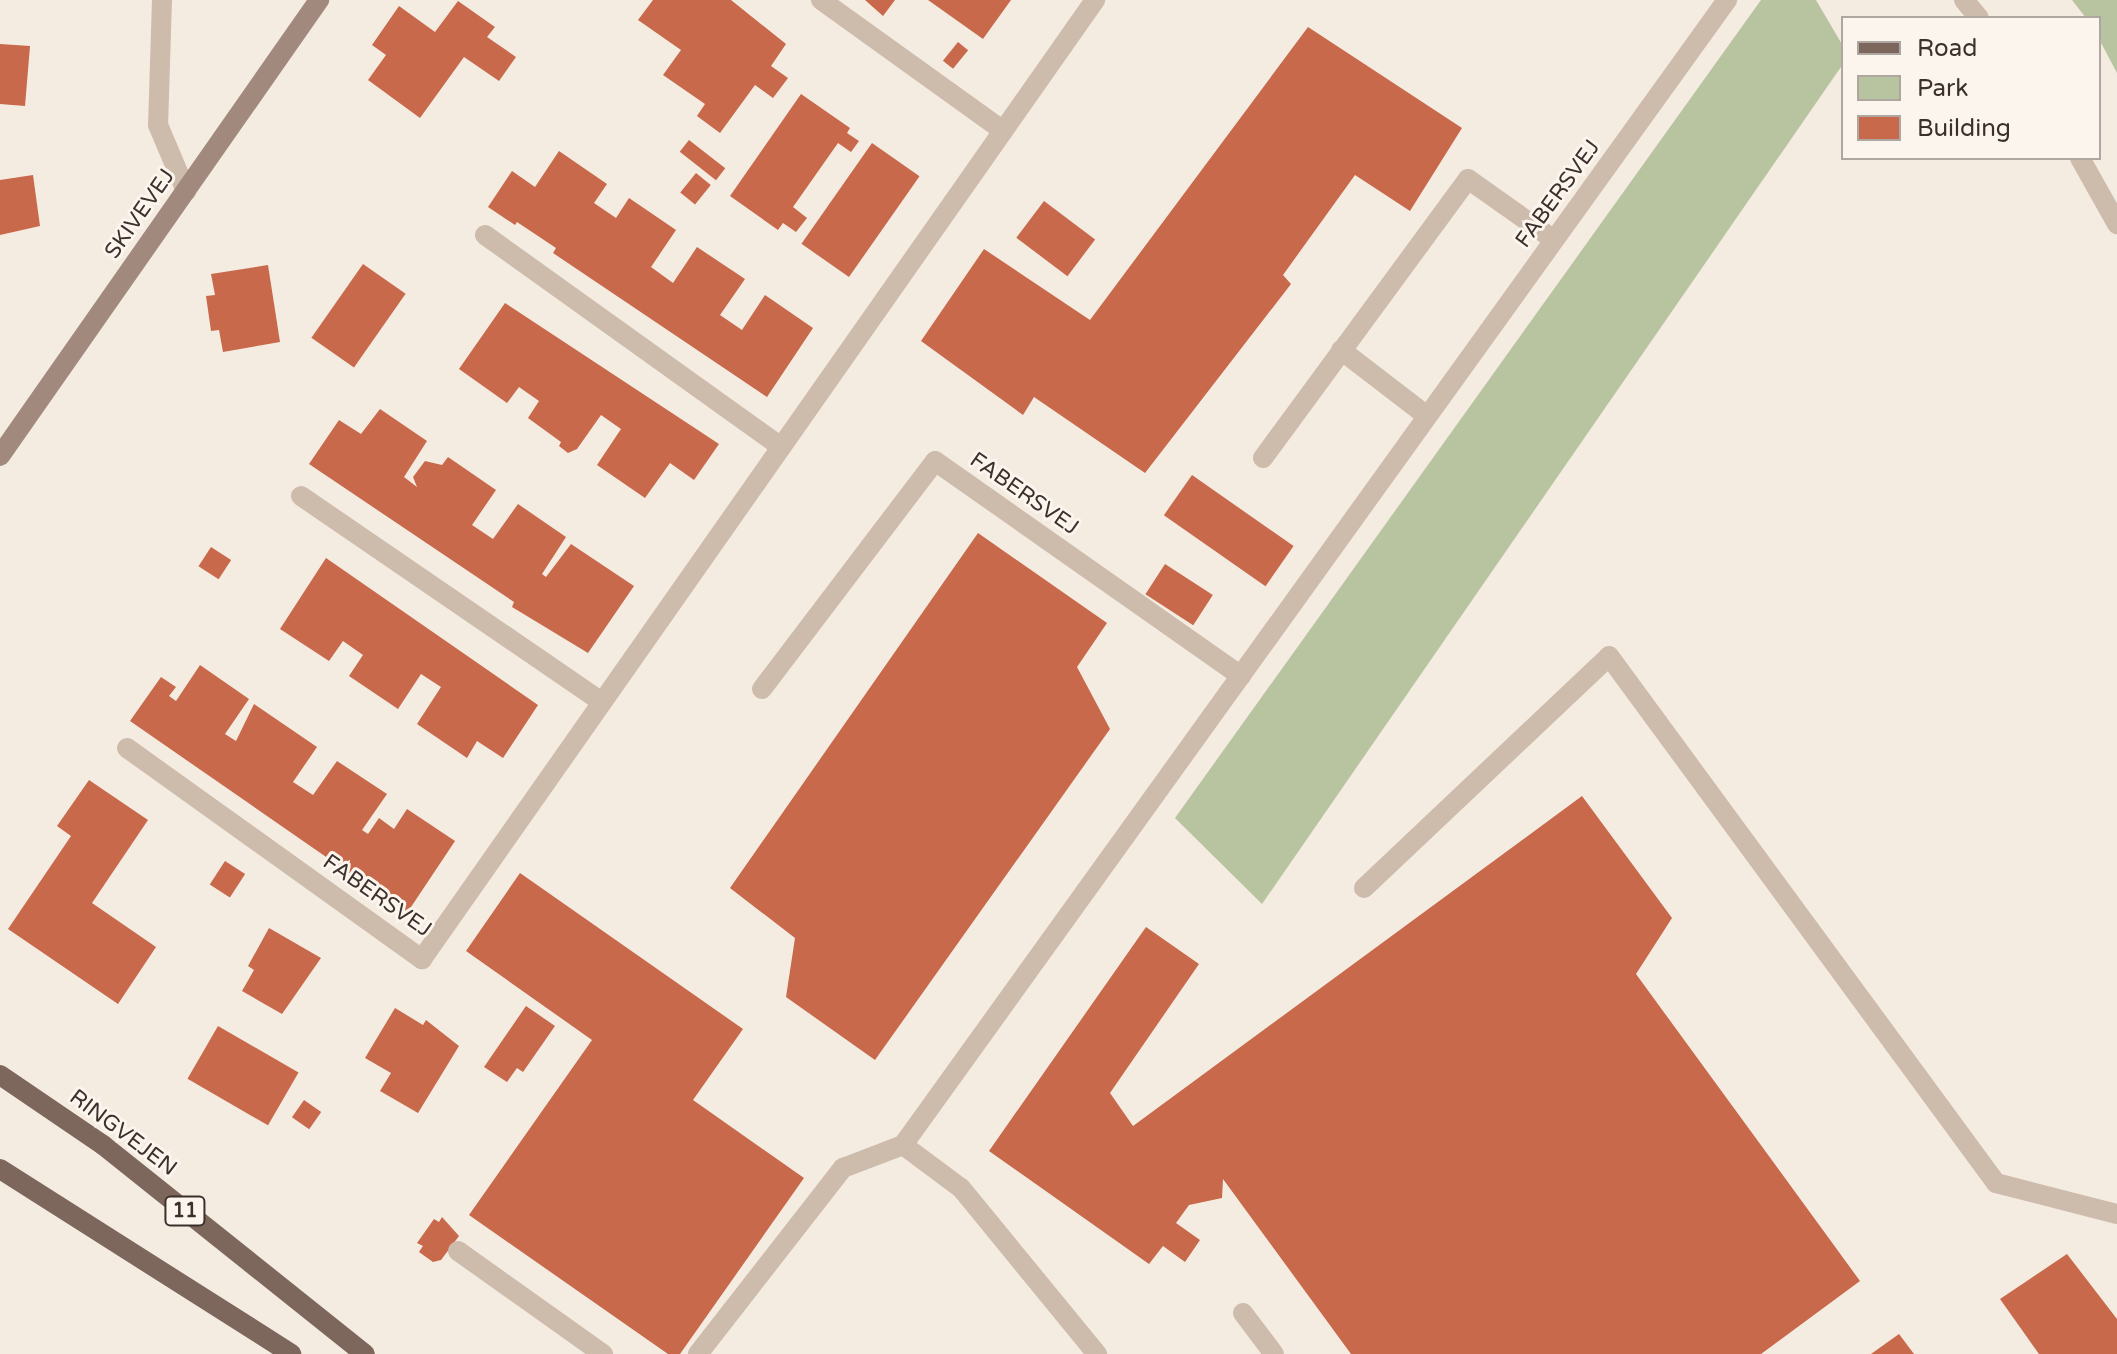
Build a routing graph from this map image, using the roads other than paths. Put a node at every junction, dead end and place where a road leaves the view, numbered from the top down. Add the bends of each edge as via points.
1 (162, 0) edge
2 (319, 0) edge
3 (821, 0) edge
4 (1095, 0) edge
5 (1727, 0) edge
6 (1964, 0) edge
7 (1977, 16) edge
8 (1003, 131) junction
9 (2081, 160) edge
10 (186, 191) junction
11 (2117, 224) edge
12 (485, 235) dead end
13 (1554, 240) junction
14 (1341, 350) junction
15 (1427, 416) junction
16 (781, 447) junction
17 (0, 456) edge
18 (1263, 458) dead end
19 (301, 496) dead end
20 (1241, 676) junction
21 (762, 689) dead end
22 (602, 702) junction
23 (127, 748) dead end
24 (1364, 888) dead end
25 (0, 1075) edge
26 (903, 1145) junction
27 (0, 1169) edge
28 (2117, 1214) edge
29 (458, 1251) dead end
30 (1243, 1313) dead end
31 (291, 1354) edge
32 (365, 1354) edge
33 (603, 1354) edge
34 (698, 1354) edge
35 (1097, 1354) edge
36 (1274, 1354) edge

1 - 10 street via 158,125
2 - 10 street, SKIVEVEJ
3 - 8 street
4 - 8 street, FABERSVEJ
5 - 13 street, FABERSVEJ
6 - 7 street
8 - 16 street, FABERSVEJ
9 - 11 street
10 - 17 street, SKIVEVEJ
12 - 16 street
13 - 14 street via 1468,179
13 - 15 street, FABERSVEJ
14 - 15 street
14 - 18 street
15 - 20 street, FABERSVEJ
16 - 22 street, FABERSVEJ
19 - 22 street
20 - 21 street, FABERSVEJ via 935,461
20 - 26 street, FABERSVEJ
22 - 23 street, FABERSVEJ via 422,959
24 - 28 street via 1609,656 1996,1183
25 - 32 main road, RINGVEJEN / 11 via 103,1145
26 - 34 street via 843,1168
26 - 35 street via 961,1188
27 - 31 main road
29 - 33 street
30 - 36 street

